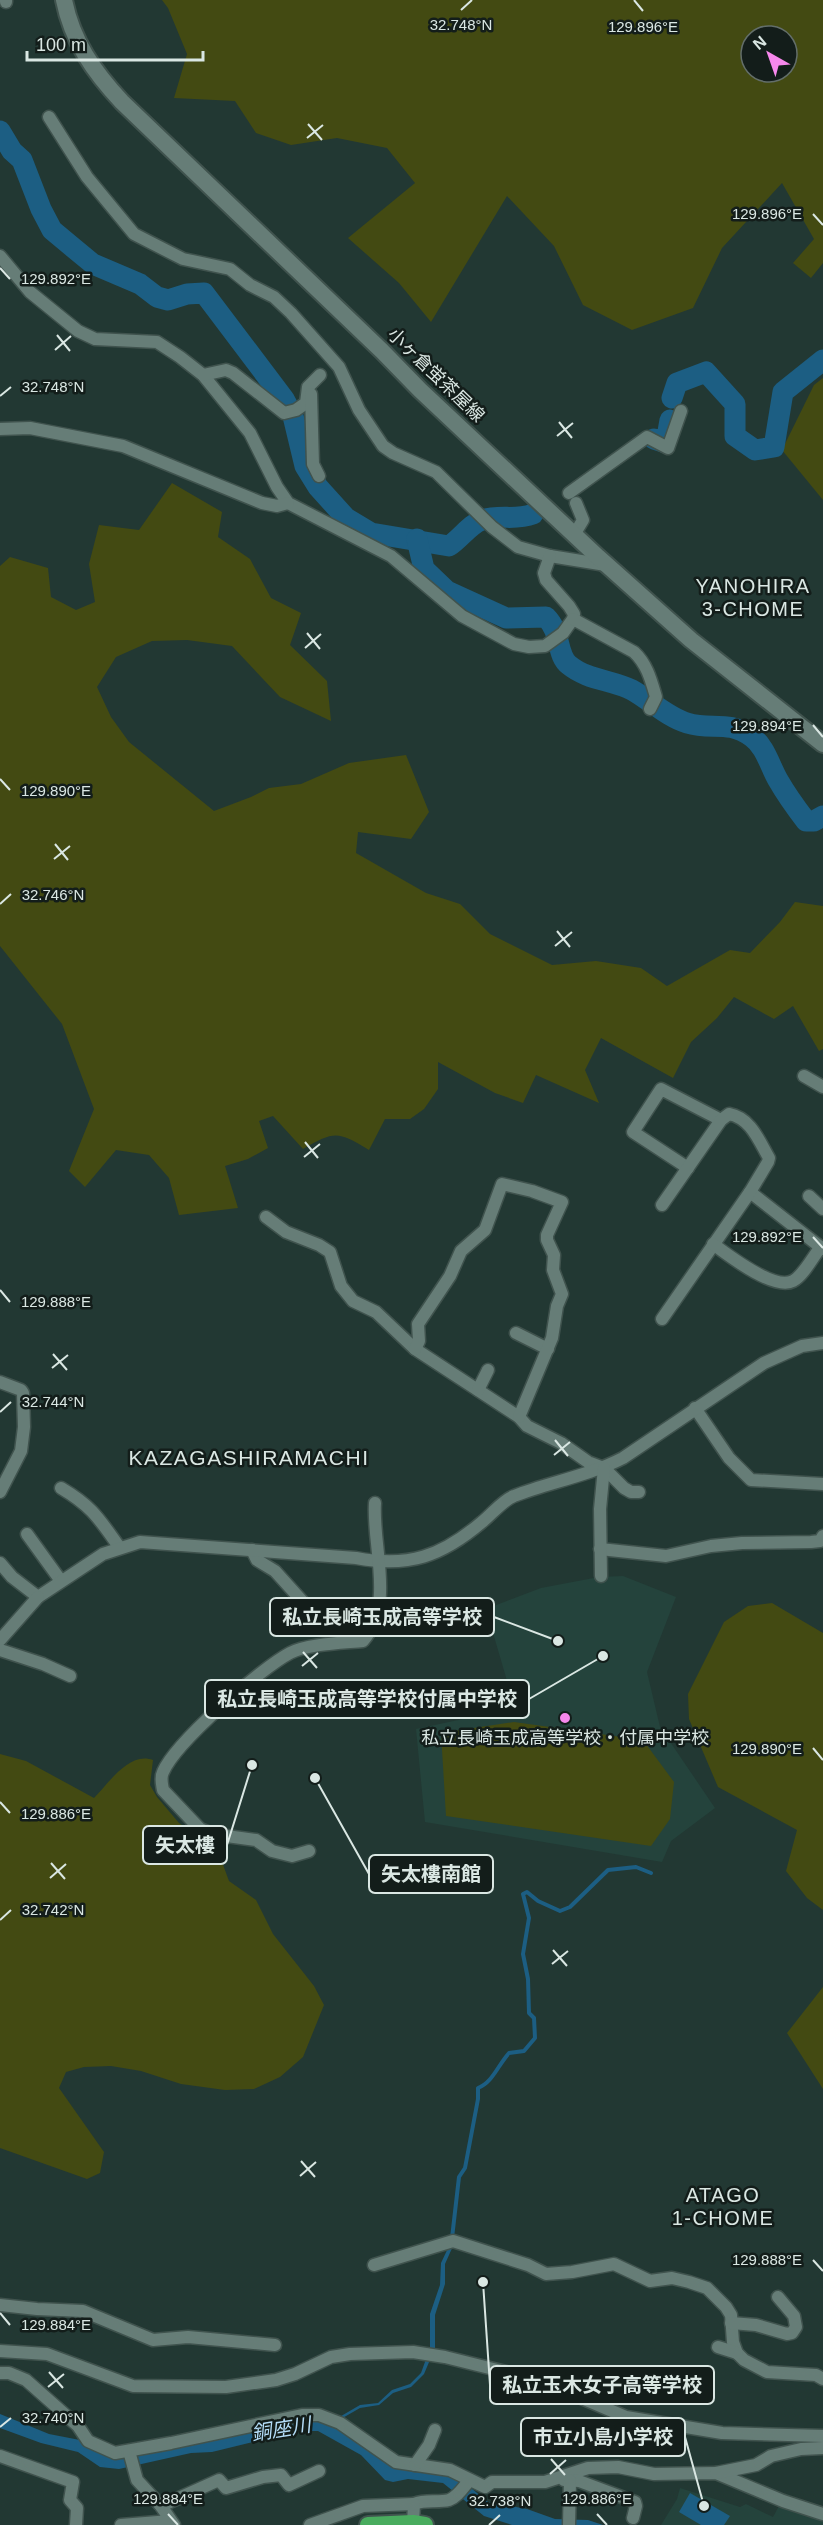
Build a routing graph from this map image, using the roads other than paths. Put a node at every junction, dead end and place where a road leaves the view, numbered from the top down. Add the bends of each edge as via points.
1 (64, 0) edge
2 (50, 117) dead end
3 (0, 256) edge
4 (203, 375) junction
5 (320, 375) dead end
6 (308, 387) junction
7 (681, 411) dead end
8 (0, 429) edge
9 (319, 476) dead end
10 (288, 503) junction
11 (574, 535) junction
12 (550, 556) junction
13 (608, 566) junction
14 (573, 619) junction
15 (650, 709) dead end
16 (823, 744) edge
17 (804, 1076) dead end
18 (823, 1087) edge
19 (721, 1120) junction
20 (688, 1168) junction
21 (750, 1192) junction
22 (809, 1196) dead end
23 (662, 1205) dead end
24 (823, 1209) edge
25 (266, 1217) dead end
26 (713, 1244) junction
27 (822, 1249) edge
28 (662, 1319) dead end
29 (516, 1333) dead end
30 (823, 1343) edge
31 (415, 1348) junction
32 (548, 1349) junction
33 (488, 1370) dead end
34 (0, 1382) edge
35 (478, 1390) junction
36 (695, 1408) junction
37 (519, 1417) junction
38 (604, 1468) junction
39 (823, 1484) edge
40 (61, 1488) dead end
41 (0, 1492) edge
42 (639, 1492) dead end
43 (375, 1503) dead end
44 (27, 1534) dead end
45 (823, 1536) edge
46 (120, 1548) junction
47 (600, 1549) junction
48 (252, 1550) junction
49 (380, 1562) junction
50 (0, 1563) edge
51 (601, 1576) dead end
52 (61, 1581) junction
53 (38, 1597) junction
54 (312, 1612) dead end
55 (0, 1640) edge
56 (0, 1650) edge
57 (70, 1676) dead end
58 (309, 1851) dead end
59 (374, 2265) dead end
60 (777, 2297) dead end
61 (0, 2304) edge
62 (731, 2323) junction
63 (275, 2345) dead end
64 (718, 2347) dead end
65 (0, 2351) edge
66 (737, 2353) junction
67 (0, 2373) edge
68 (823, 2379) edge
69 (435, 2430) dead end
70 (823, 2436) edge
71 (823, 2448) edge
72 (129, 2451) junction
73 (0, 2456) edge
74 (415, 2466) junction
75 (319, 2471) dead end
76 (716, 2473) junction
77 (470, 2480) junction
78 (564, 2480) junction
79 (414, 2504) junction
80 (161, 2506) junction
81 (823, 2514) edge
82 (633, 2518) dead end
83 (568, 2521) edge
84 (172, 2523) edge
85 (419, 2524) edge
86 (76, 2525) edge
87 (121, 2525) edge
88 (310, 2525) edge
89 (368, 2525) edge

1 - 11 street, 小ヶ倉蛍茶屋線 via 80,47 105,84
2 - 12 street via 87,177 134,234 183,259 230,270 274,297 339,367 358,410 379,443 436,472 518,547
3 - 4 street via 30,292 78,332 95,339 157,342
4 - 6 street via 232,372 284,413 306,403
4 - 10 street via 250,433
5 - 6 street
6 - 9 street via 313,398 313,464
7 - 11 street via 668,448 647,437 572,498 583,520
8 - 10 street via 30,428 123,446 262,503
10 - 14 street via 391,556 462,616 514,644 529,648 551,642
11 - 13 street, 小ヶ倉蛍茶屋線
12 - 13 street
12 - 14 street via 544,573 546,580 569,606
13 - 16 street, 小ヶ倉蛍茶屋線 via 691,640
14 - 15 street via 641,658 656,697
17 - 18 street
19 - 20 street
19 - 20 street via 661,1089 633,1132
19 - 21 street via 729,1114 740,1116 752,1128 769,1158
20 - 23 street
21 - 26 street
21 - 27 street
22 - 24 street
25 - 31 street via 286,1232 330,1252 341,1286 353,1301 376,1312
26 - 27 street via 753,1273 785,1282 795,1280
26 - 28 street
29 - 32 street
30 - 36 street via 776,1356
31 - 32 street via 419,1341 418,1324 450,1276 461,1251 485,1230 502,1184 562,1202 547,1234 562,1294
31 - 35 street
32 - 37 street
33 - 35 street
34 - 41 street via 23,1393 24,1427 21,1451
35 - 37 street
36 - 38 street
36 - 39 street via 729,1458 751,1480
37 - 38 street via 527,1426
38 - 42 street via 624,1488
38 - 47 street
38 - 49 street via 512,1497 468,1534 434,1554
40 - 46 street via 93,1509
43 - 49 street
44 - 52 street
45 - 47 street via 820,1541 711,1546 666,1556
46 - 48 street via 140,1542
46 - 52 street via 103,1554
47 - 51 street
48 - 49 street
48 - 54 street via 257,1560 275,1571
49 - 58 street via 381,1590 363,1641 292,1652 217,1709 162,1773 163,1790 200,1829 256,1840 272,1851 292,1856
50 - 53 street
52 - 53 street
53 - 55 street
56 - 57 street
59 - 62 street via 453,2241 546,2274 614,2264 650,2281 672,2278 707,2288 726,2307
60 - 62 street via 794,2316 796,2327 792,2332
61 - 63 street via 83,2311 153,2340 188,2337
62 - 66 street
64 - 66 street
65 - 70 street via 47,2354 133,2386 226,2387 276,2380 331,2357 413,2352 542,2381 626,2417 722,2433
66 - 68 street via 750,2365 767,2372 816,2375
67 - 72 street via 26,2380 72,2420 88,2441 115,2453
69 - 74 street
71 - 76 street via 771,2456 756,2466
72 - 74 street via 302,2415 320,2415 340,2423 396,2463
72 - 80 street via 137,2480
73 - 86 street via 73,2482 70,2500 77,2508
74 - 77 street via 450,2470
75 - 80 street via 289,2485 281,2475 226,2488 219,2480
76 - 78 street via 654,2474 618,2467 588,2468
76 - 81 street
77 - 78 street via 485,2487 492,2482
77 - 79 street via 449,2500
78 - 82 street via 579,2481 634,2502
78 - 83 street
79 - 85 street
79 - 88 street via 363,2506
80 - 84 street
84 - 87 street
85 - 89 highway

